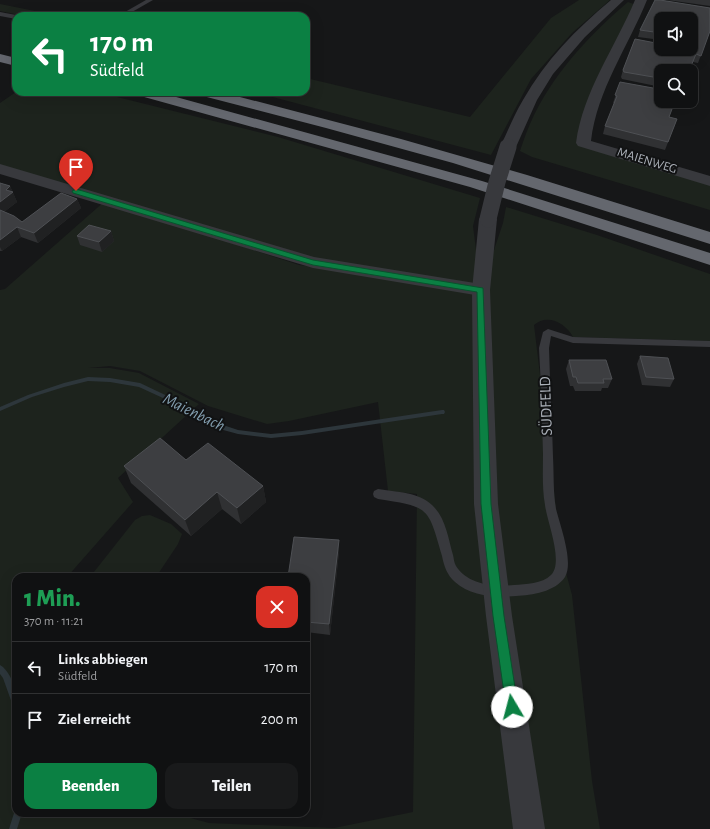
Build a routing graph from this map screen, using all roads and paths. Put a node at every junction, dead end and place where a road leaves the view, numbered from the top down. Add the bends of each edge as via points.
1 (150, 0) edge
2 (618, 0) edge
3 (646, 0) edge
4 (128, 12) edge
5 (0, 14) edge
6 (12, 16) edge
7 (623, 39) junction
8 (638, 42) edge
9 (603, 81) junction
10 (616, 84) dead end
11 (157, 96) edge
12 (220, 96) edge
13 (0, 169) edge
14 (710, 181) edge
15 (710, 238) edge
16 (710, 260) edge
17 (480, 290) junction
18 (710, 344) edge
19 (378, 494) dead end
20 (496, 592) junction
21 (529, 829) edge

1 - 4 lane
2 - 17 street, bridge via 589,24 560,56 529,101 508,147 497,182 488,219
3 - 7 street
5 - 6 lane
7 - 8 street
7 - 9 street
9 - 10 street
9 - 14 street, MAIENWEG via 587,120 583,143
11 - 16 highway via 476,184
12 - 15 highway via 463,161
13 - 17 street via 313,262
17 - 20 street via 486,504
18 - 20 lane, SÜDFELD via 574,340 548,332 544,348 550,505 562,558 560,574 550,583 525,591
19 - 20 lane via 419,502 428,508 436,517 451,569 460,579 475,587
20 - 21 street

